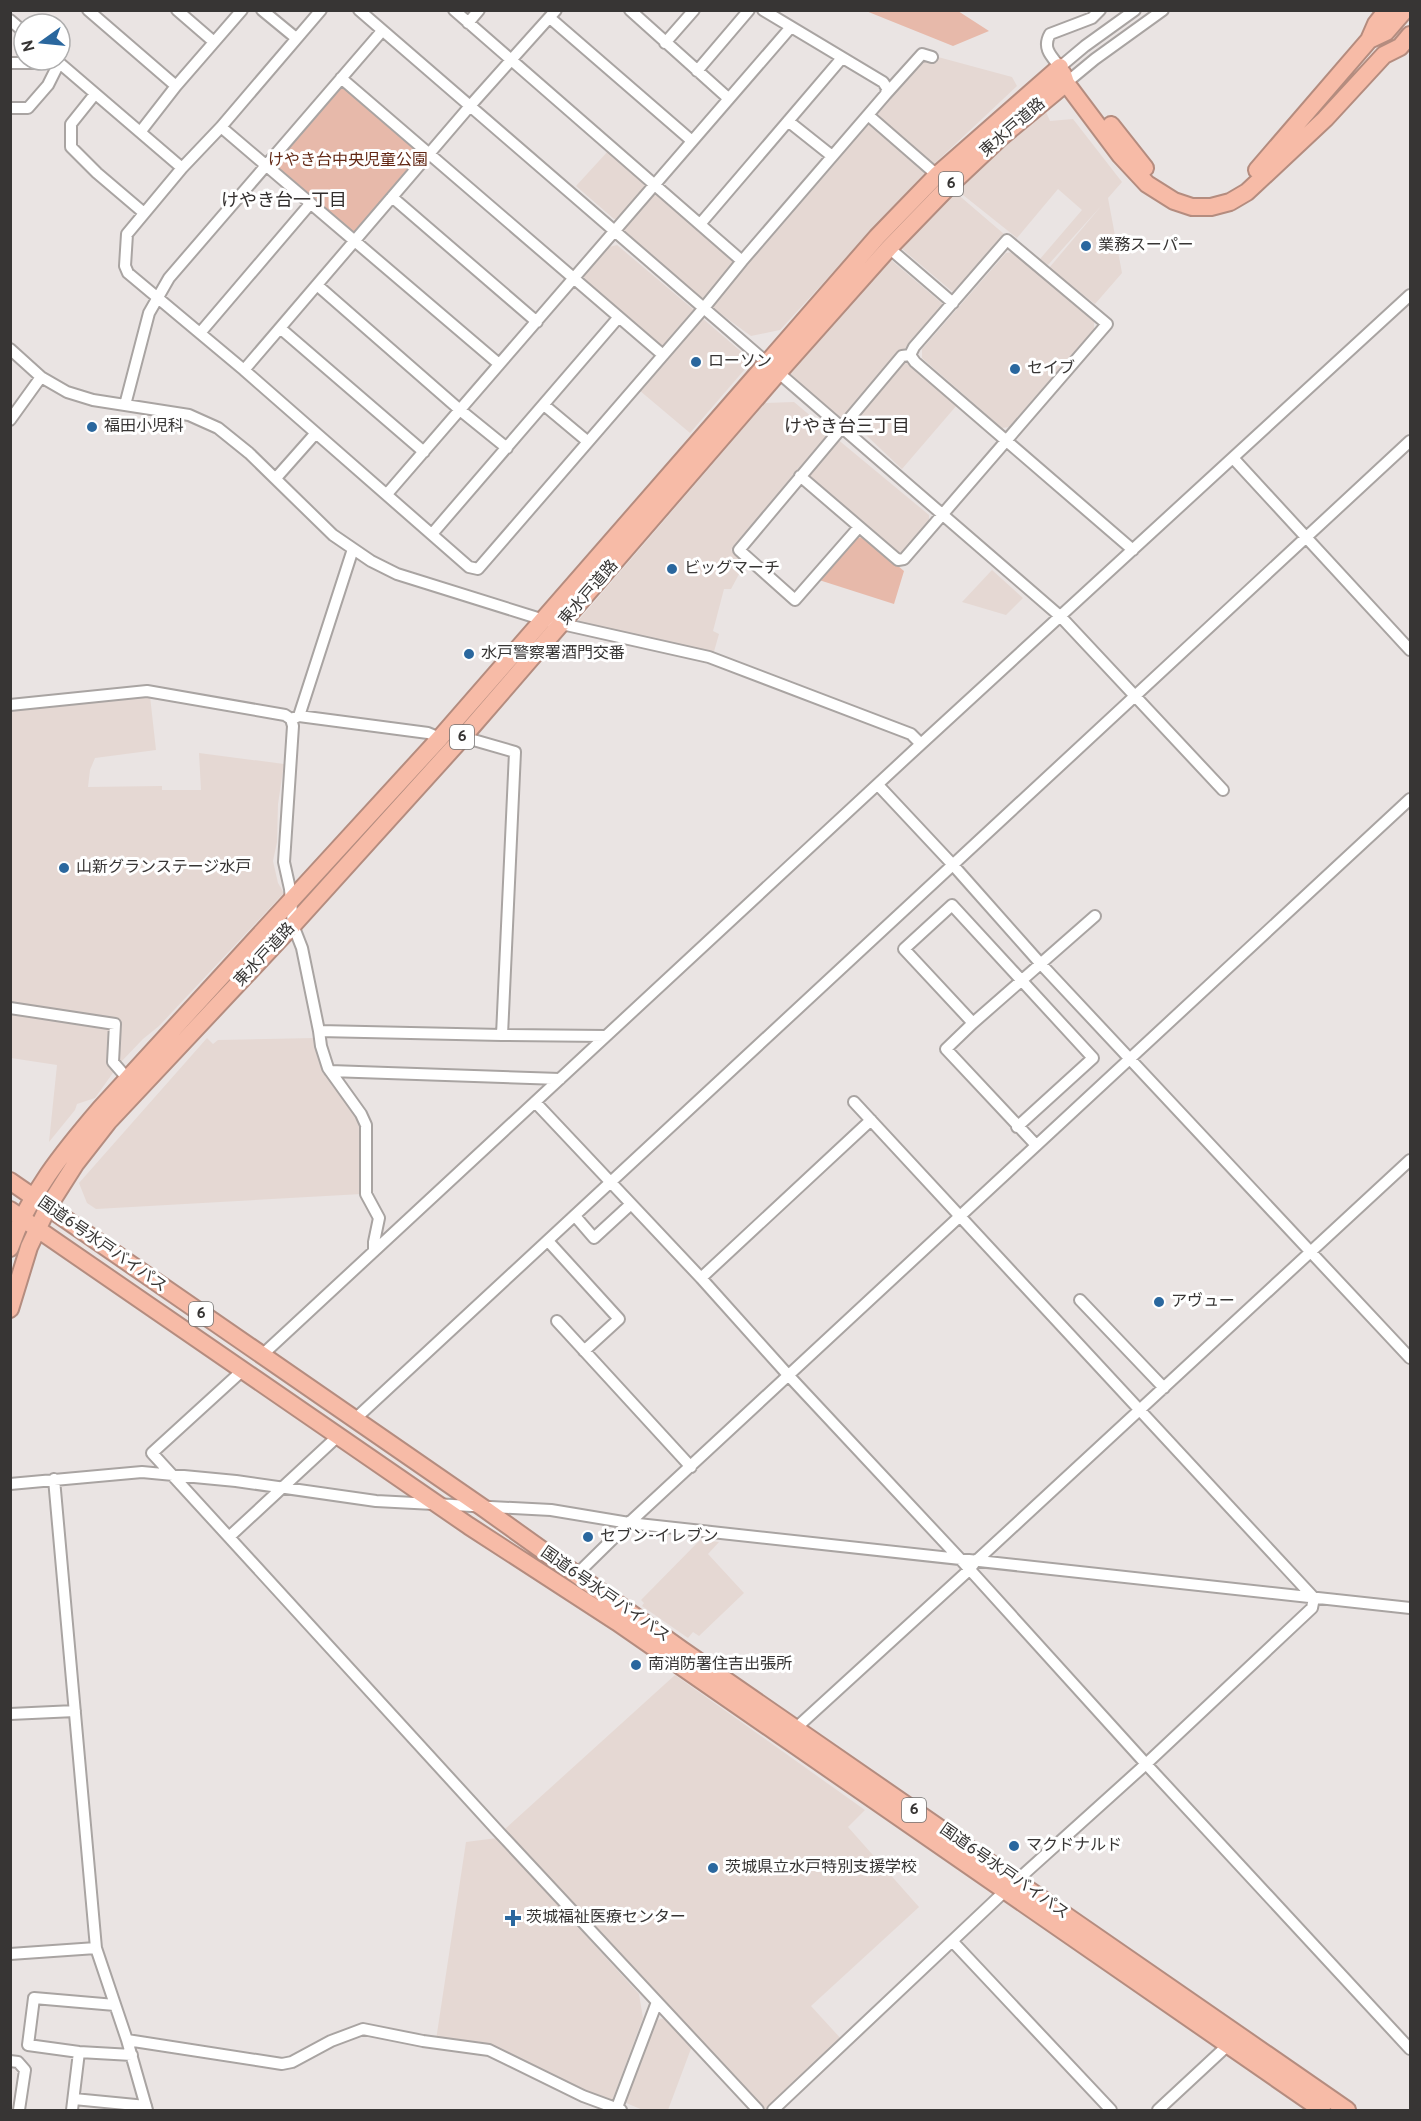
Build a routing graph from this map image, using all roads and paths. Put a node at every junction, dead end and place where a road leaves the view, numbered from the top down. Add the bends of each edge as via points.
1 (88, 10) edge
2 (177, 10) edge
3 (242, 10) edge
4 (262, 10) edge
5 (321, 10) edge
6 (358, 10) edge
7 (454, 10) edge
8 (479, 10) edge
9 (630, 10) edge
10 (694, 10) edge
11 (749, 10) edge
12 (763, 10) edge
13 (1100, 10) edge
14 (1135, 10) edge
15 (1163, 10) edge
16 (1405, 10) edge
17 (1380, 11) edge
18 (553, 14) edge
19 (1410, 17) edge
20 (468, 23) junction
21 (791, 27) junction
22 (382, 32) junction
23 (1410, 35) edge
24 (296, 38) junction
25 (1369, 40) junction
26 (214, 42) junction
27 (665, 43) junction
28 (1384, 55) junction
29 (932, 57) dead end
30 (842, 58) junction
31 (512, 60) junction
32 (1060, 67) junction
33 (697, 71) junction
34 (53, 72) edge
35 (70, 72) edge
36 (341, 78) junction
37 (1070, 80) junction
38 (176, 86) junction
39 (95, 94) junction
40 (886, 94) junction
41 (728, 98) junction
42 (470, 106) junction
43 (10, 108) edge
44 (868, 115) junction
45 (788, 121) junction
46 (221, 126) junction
47 (141, 131) junction
48 (692, 141) junction
49 (429, 154) junction
50 (832, 156) junction
51 (266, 166) junction
52 (182, 168) junction
53 (938, 176) junction
54 (655, 187) junction
55 (392, 197) junction
56 (310, 204) junction
57 (144, 213) junction
58 (701, 223) junction
59 (615, 232) junction
60 (354, 241) junction
61 (890, 248) junction
62 (742, 261) junction
63 (575, 279) junction
64 (317, 285) junction
65 (157, 297) junction
66 (1406, 299) edge
67 (953, 303) junction
68 (703, 309) junction
69 (1410, 312) edge
70 (618, 318) junction
71 (537, 322) junction
72 (280, 328) junction
73 (200, 333) junction
74 (10, 349) edge
75 (663, 355) junction
76 (910, 355) junction
77 (499, 364) junction
78 (772, 368) junction
79 (244, 370) junction
80 (41, 377) junction
81 (125, 405) junction
82 (544, 405) junction
83 (460, 411) junction
84 (10, 420) edge
85 (841, 428) junction
86 (315, 434) junction
87 (587, 441) junction
88 (1006, 441) junction
89 (1410, 441) edge
90 (507, 448) junction
91 (424, 452) junction
92 (1233, 458) junction
93 (800, 476) junction
94 (276, 478) junction
95 (387, 494) junction
96 (941, 515) junction
97 (859, 527) junction
98 (432, 534) junction
99 (1306, 537) junction
100 (353, 549) junction
101 (1133, 550) junction
102 (1061, 617) junction
103 (544, 620) junction
104 (562, 624) junction
105 (1410, 650) edge
106 (1136, 696) junction
107 (10, 705) edge
108 (294, 720) junction
109 (463, 737) junction
110 (440, 738) junction
111 (921, 744) junction
112 (878, 785) junction
113 (1223, 790) dead end
114 (1410, 799) edge
115 (953, 865) junction
116 (291, 903) junction
117 (1095, 916) dead end
118 (293, 925) junction
119 (1040, 963) junction
120 (1020, 981) junction
121 (10, 1008) edge
122 (972, 1023) junction
123 (319, 1031) junction
124 (502, 1035) junction
125 (606, 1036) junction
126 (1132, 1059) junction
127 (330, 1071) junction
128 (127, 1078) junction
129 (560, 1078) junction
130 (535, 1102) junction
131 (854, 1102) dead end
132 (871, 1120) junction
133 (1017, 1126) junction
134 (1036, 1145) junction
135 (1410, 1160) edge
136 (10, 1181) edge
137 (610, 1183) junction
138 (33, 1197) junction
139 (631, 1204) junction
140 (48, 1207) junction
141 (16, 1214) edge
142 (574, 1216) junction
143 (960, 1217) junction
144 (37, 1229) junction
145 (548, 1241) junction
146 (10, 1248) edge
147 (374, 1249) junction
148 (1311, 1250) junction
149 (701, 1278) junction
150 (1080, 1300) dead end
151 (10, 1309) edge
152 (557, 1321) dead end
153 (584, 1350) junction
154 (261, 1356) junction
155 (1410, 1358) edge
156 (243, 1370) junction
157 (789, 1376) junction
158 (1164, 1388) junction
159 (1140, 1411) junction
160 (354, 1420) junction
161 (338, 1436) junction
162 (691, 1467) junction
163 (170, 1474) junction
164 (54, 1479) junction
165 (10, 1484) edge
166 (283, 1487) junction
167 (439, 1505) junction
168 (482, 1507) junction
169 (629, 1523) junction
170 (229, 1537) junction
171 (969, 1564) junction
172 (576, 1575) junction
173 (1314, 1598) junction
174 (1410, 1608) edge
175 (75, 1711) junction
176 (10, 1714) edge
177 (796, 1728) junction
178 (1146, 1764) junction
179 (1017, 1880) junction
180 (1004, 1892) junction
181 (953, 1942) junction
182 (96, 1948) junction
183 (10, 1954) edge
184 (657, 2002) junction
185 (115, 2005) junction
186 (127, 2040) junction
187 (1228, 2045) junction
188 (1410, 2049) edge
189 (79, 2052) junction
190 (132, 2055) junction
191 (10, 2061) edge
192 (73, 2105) edge
193 (147, 2108) edge
194 (19, 2110) edge
195 (618, 2110) edge
196 (758, 2110) edge
197 (773, 2110) edge
198 (1111, 2110) edge
199 (1158, 2110) edge
200 (1322, 2110) edge
201 (1347, 2110) edge

1 - 38 street
2 - 26 street
3 - 26 street
4 - 24 street
5 - 24 street
6 - 22 street
7 - 20 street
8 - 20 street
9 - 27 street
10 - 27 street
11 - 33 street
12 - 21 street
13 - 32 street via 1092,18 1050,34 1046,47
14 - 32 street
15 - 37 street
16 - 25 highway via 1386,32
17 - 25 highway
18 - 31 street
18 - 48 street
19 - 28 highway via 1391,38
20 - 31 street
21 - 30 street
21 - 41 street
22 - 36 street
22 - 42 street
23 - 28 highway via 1400,47
24 - 46 street
25 - 37 highway via 1247,181 1212,197 1191,197 1161,184
26 - 38 street
27 - 33 street
28 - 37 highway via 1325,119 1247,192 1211,207 1192,207 1174,201 1147,184 1125,161
29 - 40 street via 922,54
30 - 40 street via 884,82
30 - 45 street
31 - 42 street
31 - 54 street
32 - 37 highway
32 - 53 highway, 東水戸道路 / 6
33 - 41 street
34 - 43 street via 48,85 28,108
35 - 39 street
36 - 49 street
36 - 51 street
37 - 61 highway, 東水戸道路 / 6 via 979,157
38 - 47 street
39 - 47 street
39 - 57 street via 71,124 71,147
40 - 44 street
41 - 48 street
42 - 49 street
42 - 59 street
44 - 50 street
44 - 53 street
45 - 50 street
45 - 58 street
46 - 51 street
46 - 52 street
47 - 52 street
48 - 54 street
49 - 55 street
49 - 63 street
50 - 62 street
51 - 56 street
51 - 65 street via 174,271
52 - 57 street
53 - 78 highway, 東水戸道路 / 6 via 877,237
54 - 58 street
54 - 59 street
55 - 60 street
55 - 71 street
56 - 60 street
56 - 73 street
57 - 65 street via 127,234 125,266
58 - 62 street
59 - 63 street
59 - 68 street
60 - 64 street
60 - 77 street
61 - 67 street
61 - 78 highway, 東水戸道路 / 6
62 - 68 street
63 - 70 street
63 - 71 street
64 - 72 street
64 - 83 street
65 - 73 street
65 - 81 street via 149,313
66 - 69 street
66 - 92 street
67 - 76 street
67 - 88 street via 1007,240 1107,324
68 - 75 street
68 - 78 street
70 - 75 street
70 - 82 street
71 - 77 street
72 - 79 street
72 - 91 street
73 - 79 street
74 - 80 street
75 - 87 street
76 - 85 street via 902,356
76 - 88 street
77 - 83 street
78 - 85 street
78 - 103 highway, 東水戸道路 / 6
78 - 104 highway, 東水戸道路 / 6
79 - 86 street
80 - 81 street via 82,398
80 - 84 street
81 - 94 street via 202,419 232,438
82 - 87 street
82 - 90 street
83 - 90 street
83 - 91 street
85 - 93 street
85 - 96 street
86 - 94 street
86 - 95 street
87 - 98 street via 478,569 469,567
88 - 96 street
88 - 101 street
89 - 99 street
90 - 98 street
91 - 95 street
92 - 99 street
92 - 101 street
93 - 97 street
93 - 97 street via 739,550 795,600
94 - 100 street via 333,535
95 - 98 street
96 - 97 street via 904,559 898,560
96 - 102 street
99 - 105 street
99 - 106 street
100 - 103 street via 397,574
100 - 108 street
101 - 102 street
102 - 106 street
102 - 111 street
103 - 104 street
103 - 110 highway, 東水戸道路 / 6
104 - 109 highway, 東水戸道路 / 6
104 - 111 street via 709,657 910,734
106 - 113 street
106 - 115 street
107 - 108 street via 147,691 285,715
108 - 110 street via 428,733
108 - 116 street via 284,862
109 - 118 highway, 東水戸道路 / 6
109 - 124 street via 515,752
110 - 116 highway, 東水戸道路 / 6
111 - 112 street
112 - 115 street
112 - 125 street
114 - 126 street
115 - 119 street
115 - 137 street
116 - 118 street
116 - 128 highway, 東水戸道路 / 6
117 - 119 street
118 - 123 street via 302,948
118 - 140 highway, 東水戸道路 / 6 via 108,1122
119 - 120 street
119 - 126 street
120 - 122 street
120 - 122 street via 952,905 904,949
120 - 133 street via 1093,1058
121 - 128 street via 115,1024 113,1062
122 - 133 street via 946,1049
123 - 124 street
123 - 127 street
124 - 125 street
125 - 129 street
126 - 134 street
126 - 148 street
127 - 129 street
127 - 147 street via 366,1125 366,1194 379,1218
128 - 138 highway, 東水戸道路 / 6 via 81,1131
129 - 130 street
130 - 137 street
130 - 147 street
131 - 132 street
132 - 143 street
132 - 149 street
133 - 134 street
134 - 143 street
135 - 148 street
136 - 138 highway, 国道6号水戸バイパス / 6
137 - 139 street
137 - 142 street
138 - 140 highway, 国道6号水戸バイパス / 6
138 - 141 highway, 東水戸道路
139 - 142 street via 594,1238
139 - 149 street
140 - 144 highway, 東水戸道路 / 6
140 - 154 highway, 国道6号水戸バイパス / 6
141 - 144 highway, 国道6号水戸バイパス / 6
141 - 146 highway, 東水戸道路
142 - 145 street
143 - 157 street
143 - 159 street
144 - 151 highway, 東水戸道路
144 - 156 highway, 国道6号水戸バイパス / 6
145 - 153 street via 619,1319
145 - 160 street
147 - 154 street
148 - 155 street
148 - 158 street
149 - 157 street
150 - 158 street
152 - 153 street
153 - 162 street
154 - 160 highway, 国道6号水戸バイパス / 6
156 - 161 highway, 国道6号水戸バイパス / 6
156 - 163 street via 152,1453
157 - 162 street
157 - 171 street
158 - 159 street
159 - 171 street
159 - 173 street
160 - 168 highway, 国道6号水戸バイパス / 6
161 - 166 street
161 - 167 highway, 国道6号水戸バイパス / 6
162 - 169 street
163 - 164 street via 130,1472
163 - 166 street
163 - 170 street
164 - 165 street
164 - 175 street
166 - 167 street via 376,1501
166 - 170 street
167 - 168 street
167 - 180 highway, 国道6号水戸バイパス / 6 via 617,1622
168 - 169 street via 551,1510
168 - 172 highway, 国道6号水戸バイパス / 6
169 - 171 street
169 - 172 street
170 - 184 street
171 - 173 street
171 - 177 street
171 - 178 street
172 - 177 highway, 国道6号水戸バイパス / 6
173 - 174 street
173 - 178 street via 1312,1608
175 - 176 street
175 - 182 street
177 - 179 highway, 国道6号水戸バイパス / 6
178 - 179 street
178 - 188 street
179 - 180 street
179 - 201 highway, 国道6号水戸バイパス / 6
180 - 181 street
180 - 187 highway, 国道6号水戸バイパス / 6
181 - 197 street
181 - 198 street
182 - 183 street
182 - 185 street
184 - 195 street
184 - 196 street
185 - 186 street
185 - 189 street via 34,1998 28,2045
186 - 190 street
186 - 195 street via 282,2064 363,2029 489,2050
187 - 199 street
187 - 200 highway, 国道6号水戸バイパス / 6
189 - 190 street
189 - 192 street
190 - 193 street
191 - 194 street via 18,2062 25,2070
192 - 193 street

